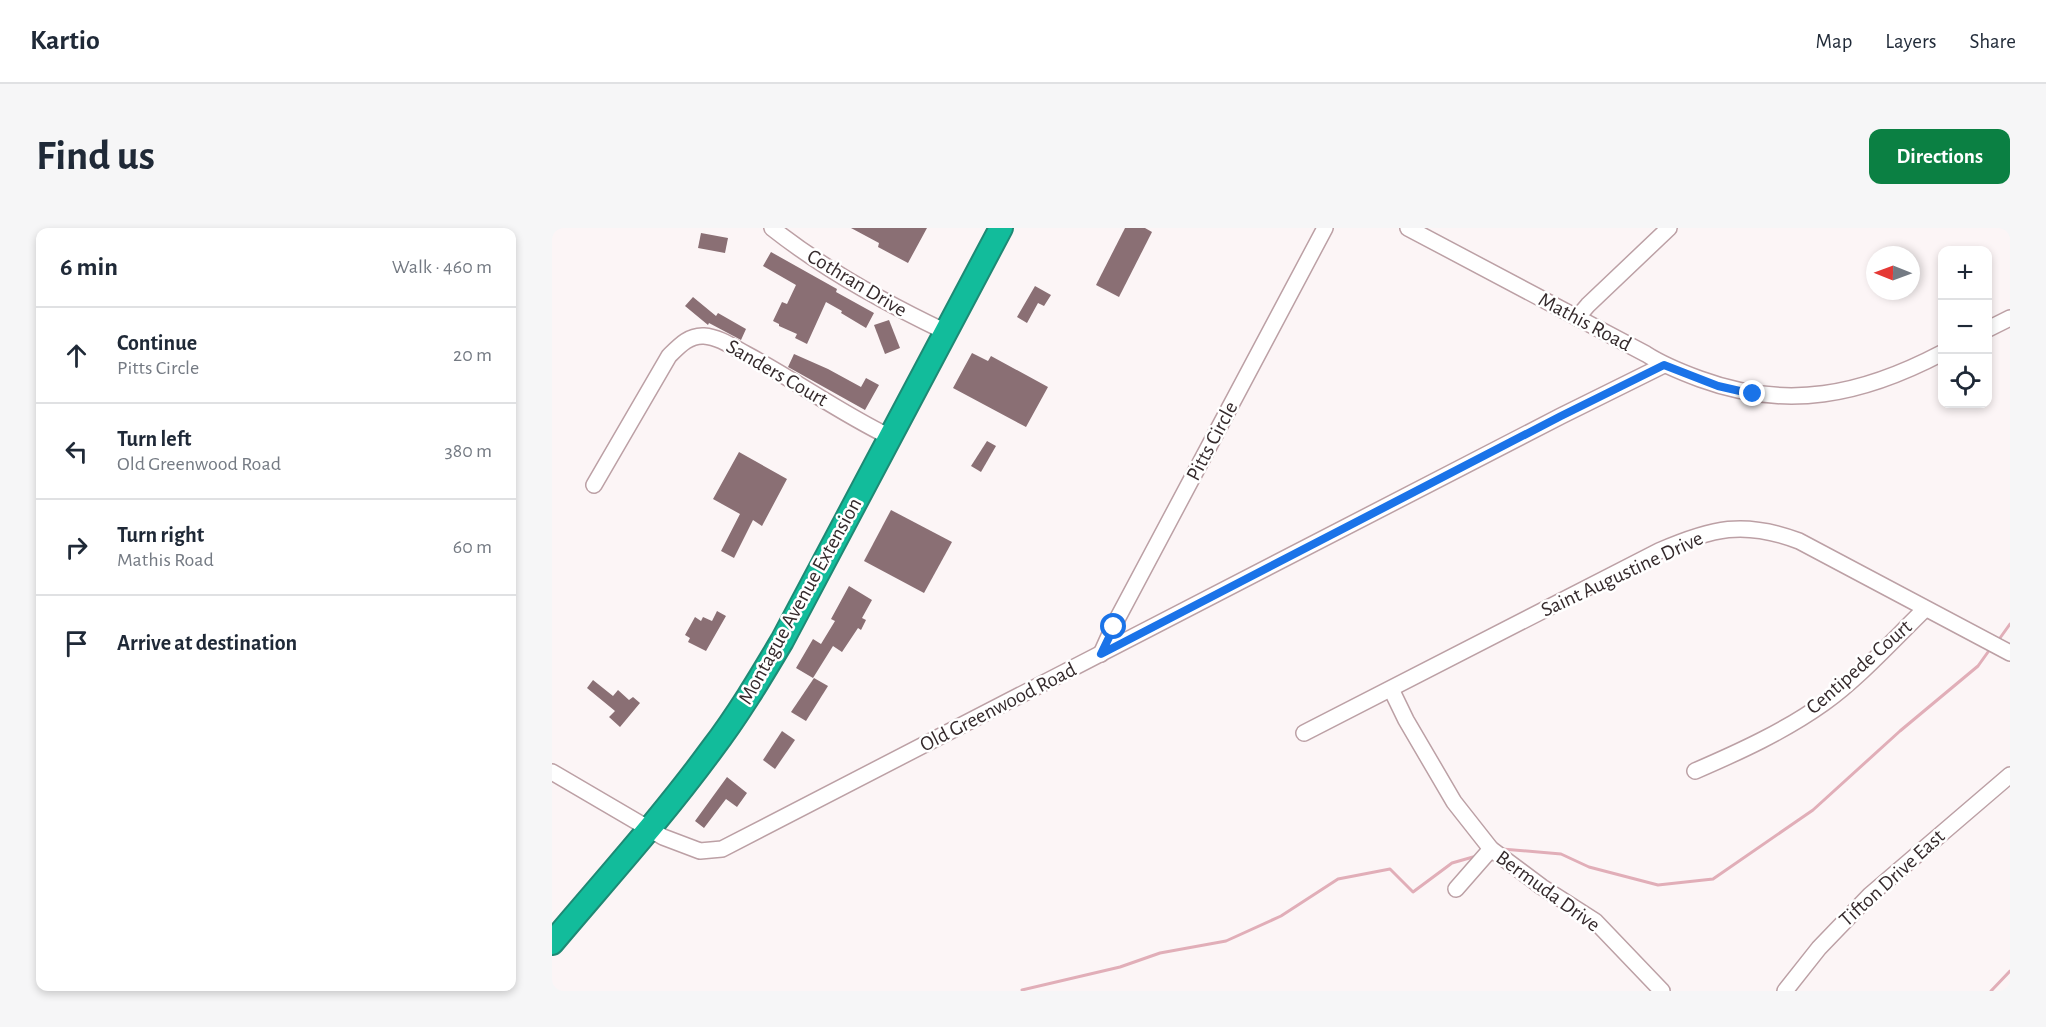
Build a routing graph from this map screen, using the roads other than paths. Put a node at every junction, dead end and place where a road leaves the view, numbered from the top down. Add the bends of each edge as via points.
1 (772, 228) edge
2 (1001, 228) edge
3 (1325, 228) edge
4 (1408, 228) edge
5 (1669, 228) edge
6 (1577, 318) junction
7 (2010, 318) edge
8 (1992, 327) edge
9 (946, 333) junction
10 (1940, 354) edge
11 (1664, 365) junction
12 (890, 437) junction
13 (594, 485) dead end
14 (1925, 609) junction
15 (2010, 653) edge
16 (1101, 654) junction
17 (1391, 689) junction
18 (1304, 733) dead end
19 (1695, 771) dead end
20 (552, 772) edge
21 (2010, 776) edge
22 (649, 828) junction
23 (1491, 849) junction
24 (1456, 889) dead end
25 (552, 943) edge
26 (1662, 991) edge
27 (1785, 991) edge

1 - 9 street, Cothran Drive via 829,270
2 - 9 highway, Montague Avenue Extension
3 - 16 street, Pitts Circle
4 - 6 street, Mathis Road
5 - 6 street
6 - 11 street, Mathis Road
7 - 8 street
9 - 12 highway, Montague Avenue Extension
10 - 11 street, Mathis Road via 1870,385 1801,397 1753,394 1718,386
11 - 16 street, Old Greenwood Road
12 - 13 street, Sanders Court via 718,339 698,336 669,356
12 - 22 highway, Montague Avenue Extension via 760,678 713,748
14 - 15 street, Saint Augustine Drive
14 - 17 street, Saint Augustine Drive via 1799,541 1767,531 1722,529 1659,551
14 - 19 street, Centipede Court via 1826,702 1795,722
16 - 22 street, Old Greenwood Road via 722,849 700,851
17 - 18 street, Saint Augustine Drive
17 - 23 street, Bermuda Drive via 1454,802
20 - 22 street, Old Greenwood Road
21 - 27 street, Tifton Drive East via 1870,895 1819,948
22 - 25 highway, Montague Avenue Extension
23 - 24 street
23 - 26 street, Bermuda Drive via 1595,921

